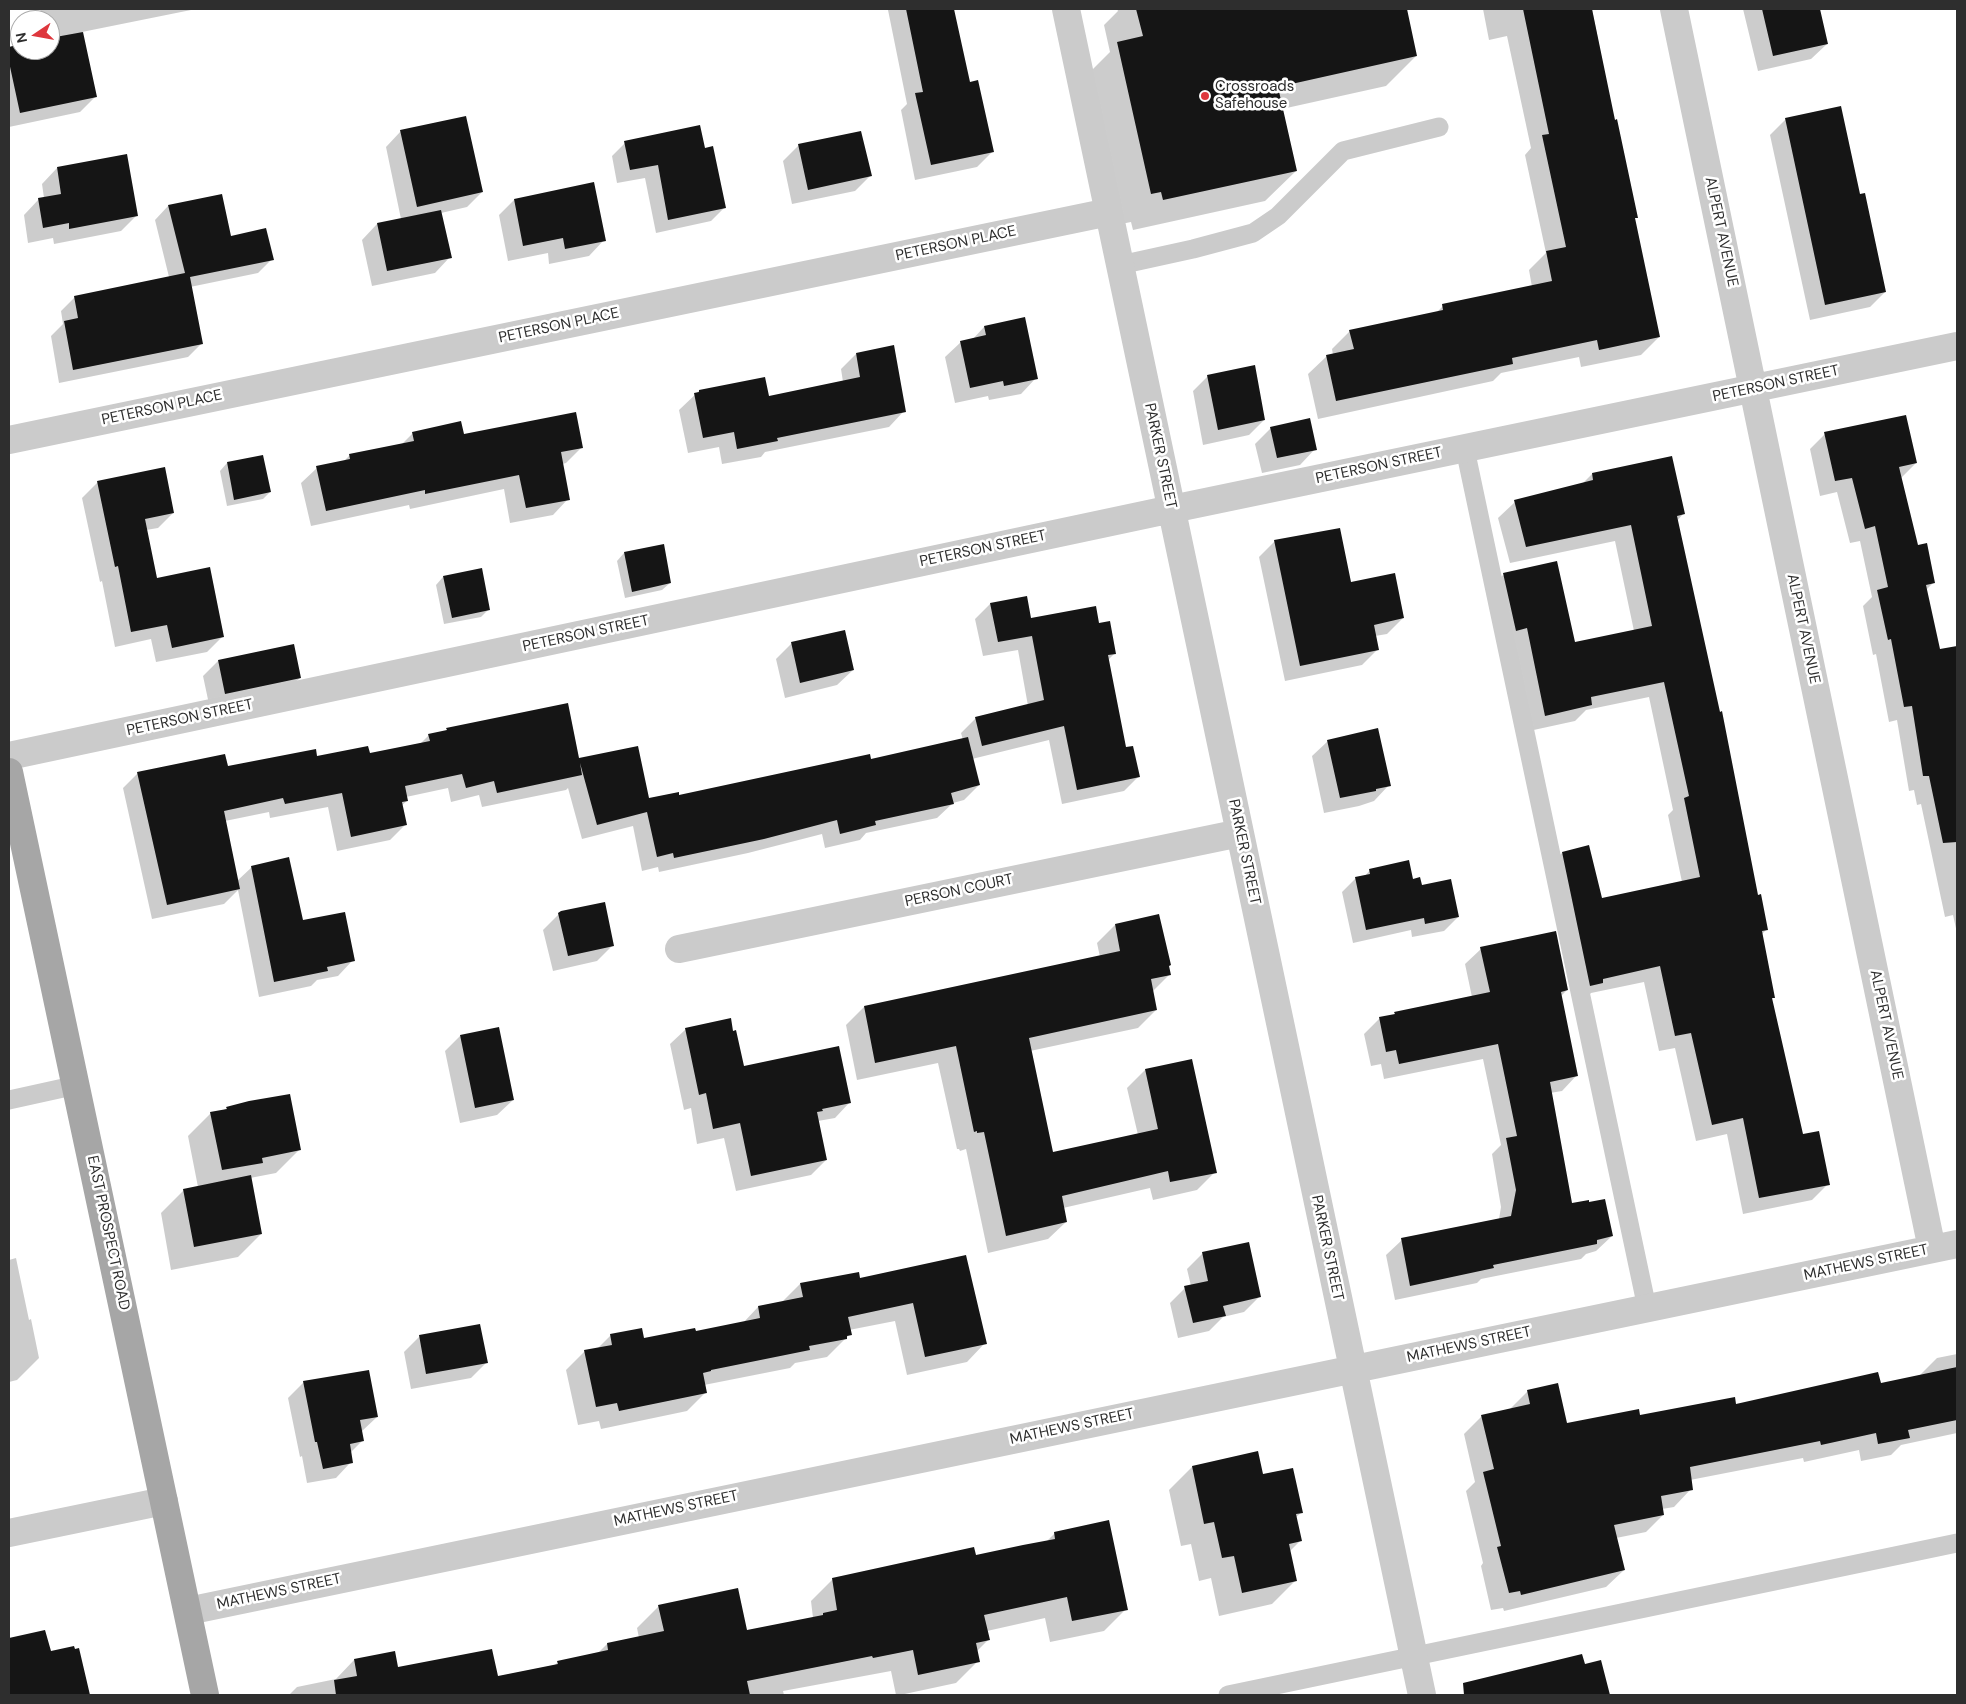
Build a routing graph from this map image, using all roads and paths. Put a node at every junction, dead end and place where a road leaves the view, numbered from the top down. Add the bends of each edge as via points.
1 (1066, 9) edge
2 (1674, 9) edge
3 (1439, 127) dead end
4 (1109, 212) junction
5 (1120, 265) junction
6 (1957, 346) edge
7 (1753, 389) junction
8 (9, 440) edge
9 (1465, 448) junction
10 (1172, 509) junction
11 (9, 756) edge
12 (9, 772) edge
13 (1240, 833) junction
14 (679, 949) dead end
15 (77, 1085) junction
16 (9, 1100) edge
17 (1945, 1246) edge
18 (1647, 1308) junction
19 (1353, 1369) junction
20 (164, 1501) junction
21 (9, 1533) edge
22 (1957, 1543) edge
23 (188, 1611) junction
24 (1413, 1656) junction
25 (205, 1695) edge
26 (1228, 1695) edge
27 (1422, 1695) edge

1 - 4 street, PARKER STREET
2 - 7 street, ALPERT AVENUE
3 - 5 lane via 1343,151 1278,216 1253,233
4 - 5 street, PARKER STREET
4 - 8 street, PETERSON PLACE
5 - 10 street, PARKER STREET
6 - 7 street, PETERSON STREET
7 - 9 street, PETERSON STREET
7 - 17 street, ALPERT AVENUE
9 - 10 street, PETERSON STREET
9 - 18 lane
10 - 11 street, PETERSON STREET
10 - 13 street, PARKER STREET
12 - 15 main road, EAST PROSPECT ROAD
13 - 14 street, PERSON COURT
13 - 19 street, PARKER STREET
15 - 16 lane
15 - 20 main road, EAST PROSPECT ROAD
17 - 18 street, MATHEWS STREET
18 - 19 street, MATHEWS STREET
19 - 23 street, MATHEWS STREET
19 - 24 street, PARKER STREET
20 - 21 street
20 - 23 main road, EAST PROSPECT ROAD
22 - 24 lane
23 - 25 main road, EAST PROSPECT ROAD
24 - 26 lane
24 - 27 street, PARKER STREET

